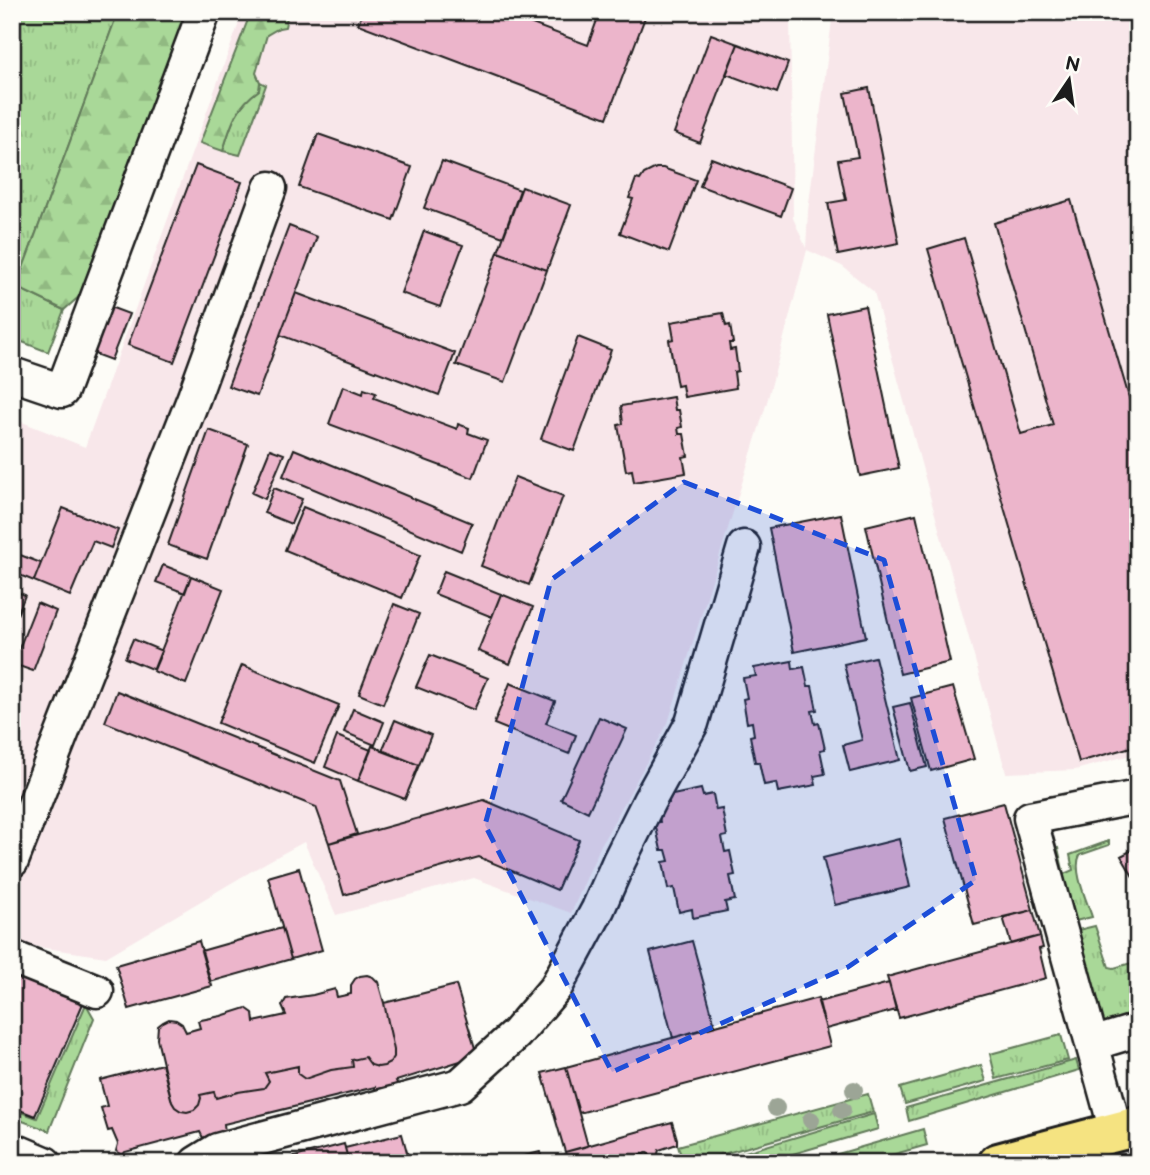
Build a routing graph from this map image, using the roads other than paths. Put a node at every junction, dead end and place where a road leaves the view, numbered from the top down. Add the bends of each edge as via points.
1 (204, 12) edge
2 (270, 188) dead end
3 (12, 374) edge
4 (744, 547) dead end
5 (1138, 797) edge
6 (12, 861) edge
7 (12, 957) edge
8 (97, 991) dead end
9 (1138, 1030) edge
10 (1092, 1044) junction
11 (1127, 1129) edge
12 (12, 1149) edge
13 (45, 1163) edge
14 (196, 1163) edge
15 (998, 1163) edge

1 - 3 street via 62,391
2 - 6 street via 194,397
4 - 14 street via 692,723 556,987 516,1034 460,1085 218,1150
5 - 10 street via 1030,818
7 - 8 street
9 - 10 street
10 - 11 street
11 - 15 main road
12 - 13 street

